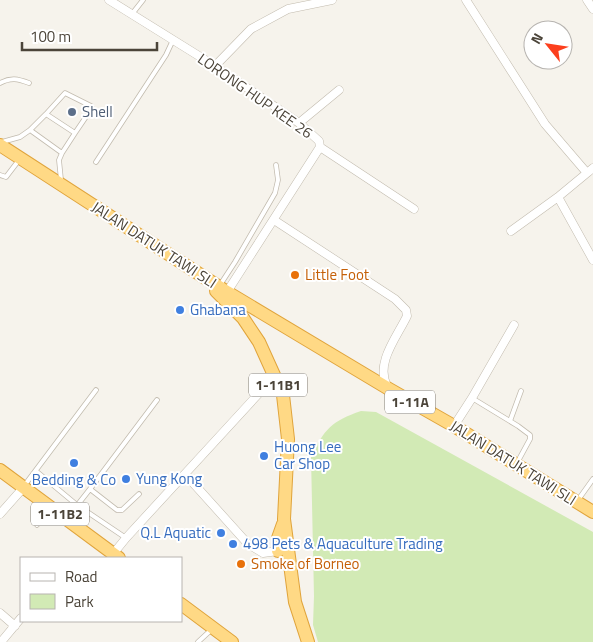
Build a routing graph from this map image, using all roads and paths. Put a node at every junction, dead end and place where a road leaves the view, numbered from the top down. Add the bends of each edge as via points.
1 (109, 0) edge
2 (143, 0) edge
3 (331, 0) edge
4 (466, 0) edge
5 (587, 0) edge
6 (593, 9) edge
7 (132, 14) junction
8 (173, 40) junction
9 (215, 66) junction
10 (0, 83) edge
11 (29, 83) dead end
12 (339, 90) dead end
13 (46, 114) junction
14 (299, 123) junction
15 (30, 130) junction
16 (75, 133) junction
17 (0, 144) edge
18 (320, 147) junction
19 (62, 153) junction
20 (20, 158) junction
21 (96, 162) dead end
22 (276, 165) dead end
23 (590, 170) edge
24 (0, 175) edge
25 (63, 186) junction
26 (558, 197) junction
27 (414, 209) dead end
28 (274, 220) junction
29 (511, 231) dead end
30 (593, 260) edge
31 (200, 275) junction
32 (223, 289) junction
33 (514, 326) dead end
34 (388, 389) junction
35 (96, 390) dead end
36 (262, 390) dead end
37 (521, 391) dead end
38 (472, 398) junction
39 (157, 400) dead end
40 (510, 421) junction
41 (454, 426) junction
42 (516, 465) junction
43 (0, 470) edge
44 (36, 471) junction
45 (185, 474) junction
46 (593, 479) edge
47 (24, 487) junction
48 (90, 489) junction
49 (139, 494) dead end
50 (576, 502) junction
51 (77, 505) junction
52 (52, 508) junction
53 (593, 512) edge
54 (0, 514) edge
55 (66, 518) junction
56 (284, 519) junction
57 (37, 526) dead end
58 (126, 538) junction
59 (278, 551) joint
60 (116, 556) edge
61 (182, 605) edge
62 (0, 613) edge
63 (20, 619) edge
64 (15, 626) junction
65 (213, 628) junction
66 (1, 642) edge
67 (198, 642) edge
68 (232, 642) edge
69 (308, 642) edge

1 - 7 street, LORONG HUP KEE 26
2 - 7 lane
3 - 9 street via 288,9 251,29
4 - 23 street via 545,124
5 - 6 street
7 - 8 street, LORONG HUP KEE 26
8 - 9 street, LORONG HUP KEE 26
8 - 21 lane
9 - 14 street, LORONG HUP KEE 26
10 - 11 lane via 10,78
12 - 14 street
13 - 15 lane
13 - 16 lane
13 - 16 lane via 65,93 91,106
14 - 18 street, LORONG HUP KEE 26 via 319,141
15 - 17 lane
15 - 19 lane
16 - 19 lane
17 - 20 highway, JALAN DATUK TAWI SLI / 1-11A
18 - 27 street, LORONG HUP KEE 26
18 - 28 street
19 - 25 lane via 59,168
20 - 24 lane via 6,177
20 - 25 highway, JALAN DATUK TAWI SLI / 1-11A
22 - 32 lane via 278,180 275,193
23 - 26 street
25 - 31 highway, JALAN DATUK TAWI SLI / 1-11A
26 - 29 street
26 - 30 street
28 - 32 street
28 - 34 street via 406,310 407,316 384,361 383,378
31 - 32 highway, JALAN DATUK TAWI SLI / 1-11A
31 - 56 highway, 1-11B1 via 243,318 283,395 288,439
32 - 34 highway, JALAN DATUK TAWI SLI / 1-11A
33 - 38 street
34 - 41 highway, JALAN DATUK TAWI SLI / 1-11A
35 - 44 lane
36 - 45 street
37 - 40 lane
38 - 40 lane
38 - 41 street
39 - 48 lane
40 - 42 lane via 530,435
41 - 42 highway, JALAN DATUK TAWI SLI / 1-11A
42 - 50 highway, JALAN DATUK TAWI SLI / 1-11A
43 - 47 highway, 1-11B2
44 - 47 lane
44 - 51 lane
45 - 58 street
45 - 59 street via 248,544 263,553
46 - 50 lane
47 - 52 highway, 1-11B2
47 - 54 street
48 - 49 lane via 117,510 122,510
48 - 51 lane
50 - 53 highway, JALAN DATUK TAWI SLI / 1-11A
51 - 55 lane
51 - 58 lane
52 - 55 highway, 1-11B2
52 - 57 lane
55 - 60 highway, 1-11B2
56 - 59 highway
56 - 69 highway, 1-11B1 via 295,602
58 - 60 street
61 - 65 highway
62 - 64 street
63 - 64 street
64 - 66 street
65 - 67 lane
65 - 68 highway

